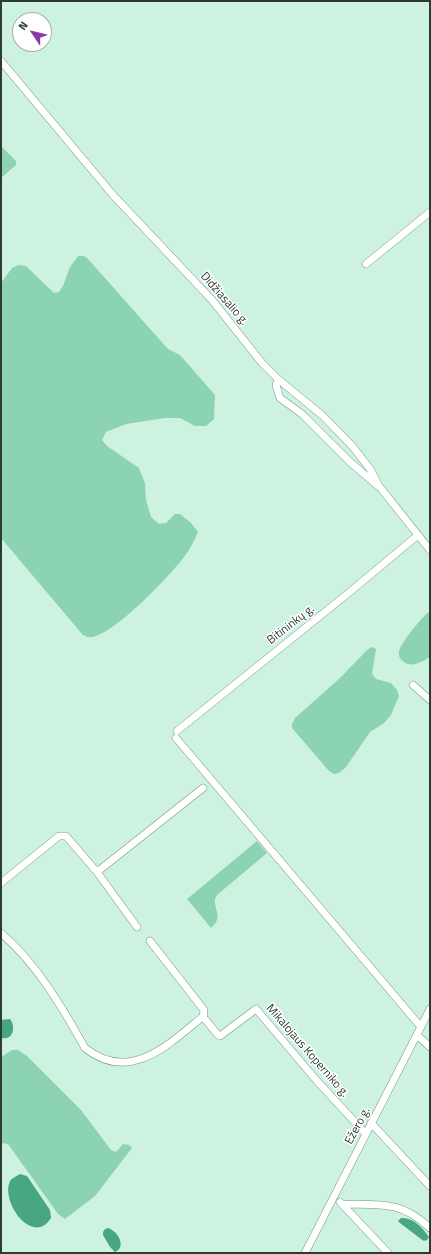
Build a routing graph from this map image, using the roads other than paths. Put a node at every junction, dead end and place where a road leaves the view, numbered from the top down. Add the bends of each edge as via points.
1 (1, 60) edge
2 (430, 212) edge
3 (366, 264) dead end
4 (278, 379) junction
5 (379, 486) junction
6 (418, 535) junction
7 (430, 550) edge
8 (413, 685) dead end
9 (430, 700) edge
10 (203, 788) dead end
11 (96, 872) junction
12 (1, 883) edge
13 (137, 927) dead end
14 (1, 933) edge
15 (150, 941) dead end
16 (430, 1009) edge
17 (203, 1018) junction
18 (421, 1028) junction
19 (417, 1035) junction
20 (430, 1046) edge
21 (372, 1123) junction
22 (366, 1134) junction
23 (430, 1186) edge
24 (333, 1198) junction
25 (342, 1204) junction
26 (430, 1228) edge
27 (305, 1253) edge
28 (388, 1253) edge

1 - 4 street, Didžiasalio g. via 113,195 212,300 262,363
2 - 3 street
4 - 5 street, Didžiasalio g. via 317,411 353,447
4 - 5 street via 276,385 280,398 302,414 350,462
5 - 6 street, Didžiasalio g.
6 - 7 street, Didžiasalio g.
6 - 18 street, Bitininkų g. via 176,734
8 - 9 street
10 - 11 street
11 - 12 street via 69,838 59,836
11 - 13 street
14 - 17 street via 35,968 85,1048 103,1059 120,1064 138,1060 168,1045
15 - 17 street via 204,1010
16 - 18 street, Ežero g.
17 - 22 street, Mikalojaus Koperniko g. via 220,1036 256,1009
18 - 19 street, Ežero g.
19 - 20 street
19 - 21 street, Ežero g.
21 - 22 street, Ežero g.
21 - 23 street
22 - 24 street, Ežero g.
24 - 25 street
24 - 27 street, Ežero g.
25 - 26 street via 395,1206 414,1215
25 - 28 street

